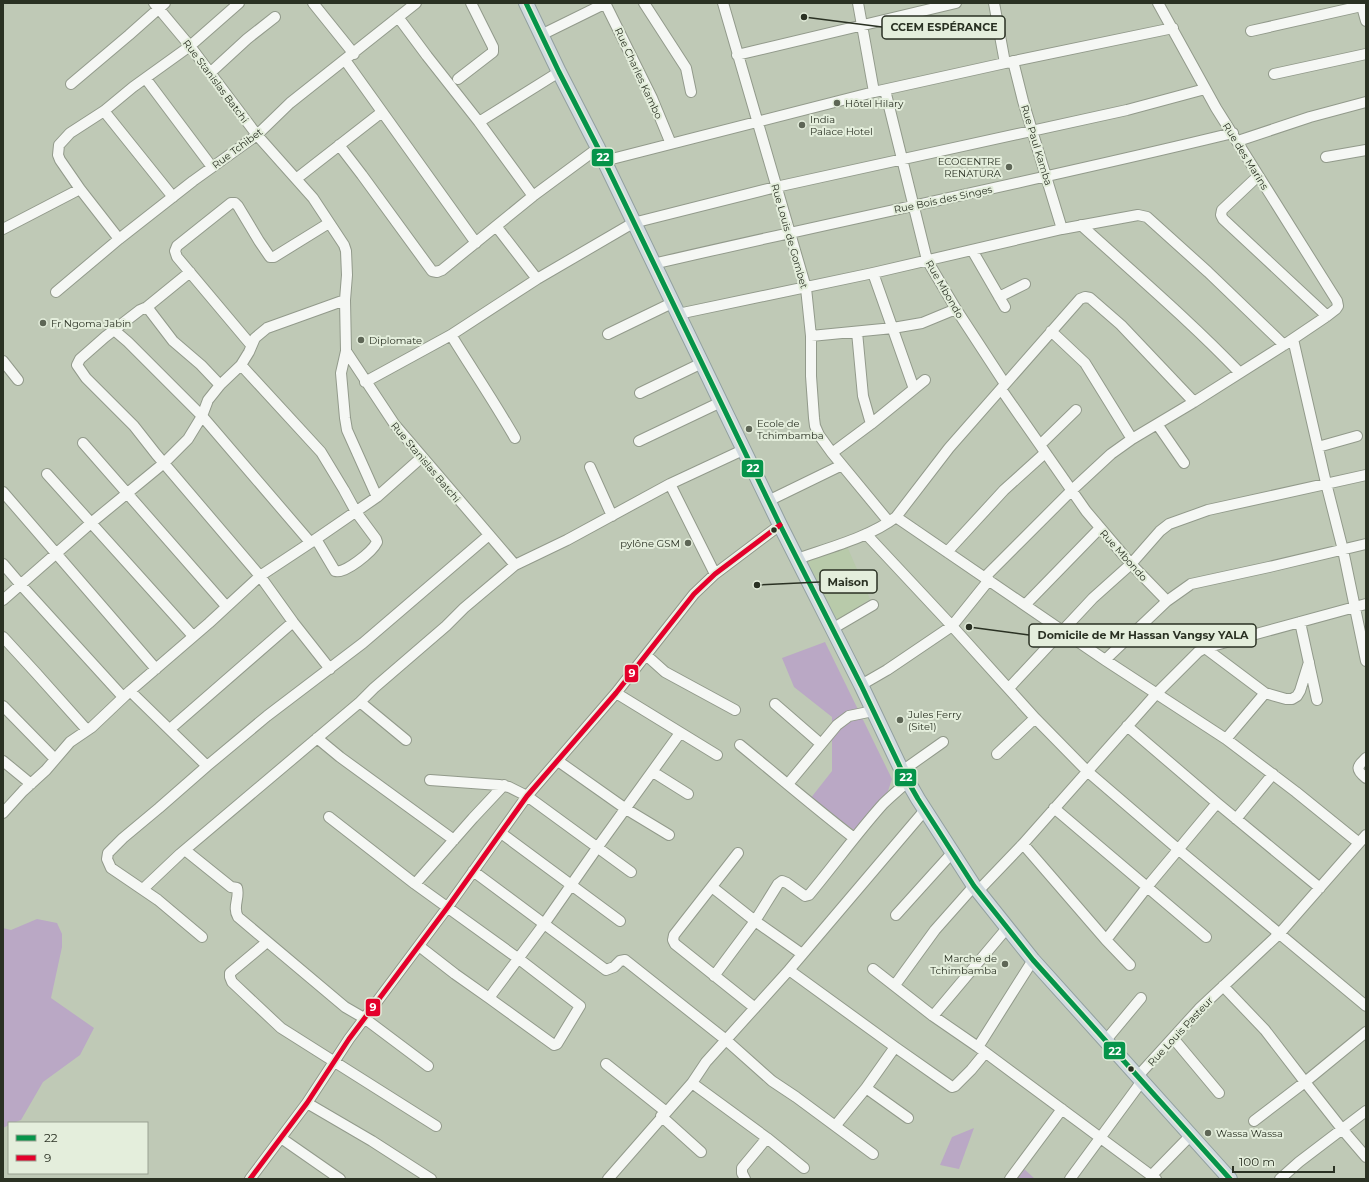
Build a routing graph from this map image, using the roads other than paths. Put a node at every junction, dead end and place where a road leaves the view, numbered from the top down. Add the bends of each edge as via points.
1 (239, 3) edge
2 (313, 3) edge
3 (416, 3) edge
4 (471, 3) edge
5 (606, 3) edge
6 (644, 3) edge
7 (723, 3) edge
8 (858, 3) edge
9 (956, 3) edge
10 (994, 3) edge
11 (1158, 3) edge
12 (529, 4) edge
13 (1363, 4) edge
14 (159, 5) edge
15 (275, 17) dead end
16 (398, 17) junction
17 (1366, 21) edge
18 (862, 24) junction
19 (1172, 28) junction
20 (1251, 31) dead end
21 (541, 35) junction
22 (190, 46) junction
23 (354, 54) junction
24 (1366, 54) edge
25 (737, 55) junction
26 (345, 60) junction
27 (1009, 62) junction
28 (559, 72) junction
29 (210, 73) junction
30 (1274, 74) dead end
31 (146, 79) junction
32 (458, 79) dead end
33 (71, 84) dead end
34 (1205, 89) junction
35 (885, 90) junction
36 (691, 92) dead end
37 (874, 92) junction
38 (1366, 102) edge
39 (104, 111) junction
40 (382, 112) junction
41 (479, 122) junction
42 (757, 122) junction
43 (1033, 131) junction
44 (256, 135) junction
45 (1235, 137) junction
46 (671, 144) junction
47 (339, 145) junction
48 (598, 148) junction
49 (1366, 150) edge
50 (1326, 157) dead end
51 (903, 159) junction
52 (604, 161) junction
53 (212, 167) junction
54 (1046, 176) junction
55 (1258, 176) junction
56 (296, 179) junction
57 (776, 187) junction
58 (80, 189) junction
59 (533, 196) junction
60 (173, 197) junction
61 (914, 205) junction
62 (329, 223) junction
63 (633, 223) junction
64 (1081, 225) junction
65 (496, 226) junction
66 (3, 229) edge
67 (1062, 229) junction
68 (790, 232) junction
69 (119, 239) junction
70 (476, 243) junction
71 (972, 250) junction
72 (927, 260) junction
73 (653, 264) junction
74 (190, 272) junction
75 (873, 273) junction
76 (537, 279) junction
77 (1025, 284) dead end
78 (806, 288) junction
79 (56, 292) dead end
80 (999, 297) junction
81 (345, 300) junction
82 (147, 307) junction
83 (1005, 307) dead end
84 (675, 308) junction
85 (956, 310) junction
86 (1327, 316) junction
87 (893, 328) junction
88 (114, 330) junction
89 (1052, 331) junction
90 (857, 332) junction
91 (608, 334) dead end
92 (451, 335) junction
93 (811, 336) junction
94 (1293, 339) junction
95 (251, 345) junction
96 (1284, 345) junction
97 (346, 351) junction
98 (3, 361) edge
99 (702, 363) junction
100 (241, 364) junction
101 (1240, 373) junction
102 (18, 380) dead end
103 (925, 380) dead end
104 (366, 382) junction
105 (220, 385) junction
106 (1003, 386) junction
107 (914, 389) junction
108 (640, 393) dead end
109 (721, 402) junction
110 (1194, 402) junction
111 (1076, 410) dead end
112 (202, 416) junction
113 (871, 424) junction
114 (1157, 424) junction
115 (1357, 436) dead end
116 (515, 438) dead end
117 (1132, 439) junction
118 (639, 441) dead end
119 (83, 443) dead end
120 (1318, 447) junction
121 (1042, 449) junction
122 (743, 450) junction
123 (832, 453) junction
124 (422, 457) junction
125 (164, 463) junction
126 (1184, 464) dead end
127 (842, 465) junction
128 (590, 467) dead end
129 (48, 474) dead end
130 (1366, 475) edge
131 (1326, 483) junction
132 (670, 484) junction
133 (1071, 491) junction
134 (3, 492) edge
135 (127, 493) junction
136 (378, 497) junction
137 (768, 501) junction
138 (356, 512) junction
139 (612, 516) junction
140 (892, 519) junction
141 (91, 523) junction
142 (780, 525) junction
143 (1100, 528) junction
144 (866, 534) junction
145 (489, 535) junction
146 (313, 540) junction
147 (1366, 544) edge
148 (1343, 550) junction
149 (947, 552) junction
150 (57, 553) junction
151 (797, 559) junction
152 (3, 564) edge
153 (1131, 564) junction
154 (515, 565) junction
155 (715, 574) junction
156 (260, 576) junction
157 (987, 579) junction
158 (21, 585) junction
159 (3, 600) edge
160 (1167, 601) junction
161 (1366, 604) edge
162 (873, 605) dead end
163 (1026, 605) junction
164 (226, 606) junction
165 (1356, 607) junction
166 (293, 622) junction
167 (1300, 622) junction
168 (952, 626) junction
169 (832, 629) junction
170 (1064, 631) junction
171 (192, 636) junction
172 (3, 638) edge
173 (1205, 648) junction
174 (646, 655) junction
175 (1105, 660) junction
176 (1366, 661) edge
177 (1309, 662) junction
178 (156, 669) junction
179 (330, 669) junction
180 (861, 685) junction
181 (1009, 688) junction
182 (1265, 692) junction
183 (616, 693) junction
184 (127, 694) junction
185 (1156, 694) junction
186 (1317, 700) dead end
187 (360, 702) junction
188 (775, 704) dead end
189 (3, 706) edge
190 (735, 710) dead end
191 (873, 711) junction
192 (1035, 718) junction
193 (1127, 726) junction
194 (170, 729) junction
195 (87, 730) junction
196 (680, 733) junction
197 (317, 738) junction
198 (1226, 739) junction
199 (406, 740) dead end
200 (943, 742) dead end
201 (821, 744) junction
202 (740, 745) dead end
203 (997, 754) dead end
204 (717, 755) dead end
205 (1366, 758) edge
206 (56, 759) junction
207 (3, 760) edge
208 (558, 761) junction
209 (207, 766) junction
210 (653, 772) junction
211 (1087, 772) junction
212 (1273, 774) junction
213 (905, 776) junction
214 (1366, 778) edge
215 (430, 780) dead end
216 (31, 784) junction
217 (788, 784) junction
218 (504, 785) junction
219 (688, 794) dead end
220 (527, 796) junction
221 (1217, 803) junction
222 (1054, 808) junction
223 (626, 809) junction
224 (925, 810) junction
225 (3, 813) edge
226 (329, 817) dead end
227 (1236, 819) junction
228 (501, 834) junction
229 (669, 835) dead end
230 (854, 838) junction
231 (1363, 839) edge
232 (454, 840) junction
233 (1023, 844) junction
234 (597, 848) junction
235 (185, 850) junction
236 (1179, 850) junction
237 (738, 853) dead end
238 (952, 853) junction
239 (473, 871) junction
240 (631, 872) dead end
241 (415, 884) junction
242 (571, 886) junction
243 (712, 887) junction
244 (1147, 887) junction
245 (1320, 888) junction
246 (143, 889) junction
247 (976, 889) junction
248 (447, 908) junction
249 (896, 915) dead end
250 (620, 921) dead end
251 (755, 921) junction
252 (544, 924) junction
253 (1007, 928) junction
254 (1280, 933) junction
255 (202, 937) dead end
256 (1206, 937) dead end
257 (1106, 940) junction
258 (267, 942) junction
259 (419, 946) junction
260 (802, 954) junction
261 (519, 959) junction
262 (1034, 960) junction
263 (1130, 965) dead end
264 (873, 969) dead end
265 (789, 970) junction
266 (714, 976) junction
267 (895, 985) junction
268 (1223, 986) junction
269 (489, 998) junction
270 (1141, 998) dead end
271 (1366, 1006) edge
272 (755, 1008) junction
273 (933, 1016) junction
274 (364, 1018) junction
275 (1366, 1032) edge
276 (1173, 1038) junction
277 (726, 1040) junction
278 (1106, 1040) junction
279 (895, 1048) junction
280 (981, 1050) junction
281 (334, 1062) junction
282 (606, 1064) dead end
283 (428, 1066) dead end
284 (1140, 1079) junction
285 (1305, 1082) junction
286 (692, 1083) junction
287 (866, 1088) junction
288 (1219, 1093) dead end
289 (307, 1103) junction
290 (1062, 1109) junction
291 (1366, 1111) edge
292 (663, 1114) junction
293 (908, 1118) dead end
294 (1254, 1121) dead end
295 (436, 1126) dead end
296 (836, 1126) junction
297 (1342, 1129) junction
298 (1191, 1135) junction
299 (1100, 1137) junction
300 (280, 1138) junction
301 (767, 1138) junction
302 (700, 1152) dead end
303 (873, 1154) dead end
304 (1366, 1157) edge
305 (804, 1168) dead end
306 (1074, 1177) edge
307 (1154, 1177) edge
308 (250, 1179) edge
309 (340, 1179) edge
310 (431, 1179) edge
311 (608, 1179) edge
312 (745, 1179) edge
313 (1010, 1179) edge
314 (1230, 1179) edge
315 (1280, 1179) edge

1 - 22 street
2 - 23 street
3 - 16 street, Rue Tchibet
4 - 32 street via 493,47 493,52
5 - 21 street
5 - 46 street, Rue Charles Kambo via 652,98
6 - 36 street via 686,68
7 - 25 street, Rue Louis de Gombet
8 - 18 street
9 - 18 street
10 - 27 street, Rue Paul Kamba
11 - 19 street, Rue des Marins
12 - 21 highway
13 - 17 street
13 - 20 street
14 - 22 street, Rue Stanislas Batchi
14 - 33 street
15 - 29 street
16 - 23 street, Rue Tchibet
16 - 41 street
18 - 25 street
18 - 37 street
19 - 27 street
19 - 34 street, Rue des Marins
21 - 28 highway
22 - 29 street, Rue Stanislas Batchi
22 - 31 street
23 - 26 street, Rue Tchibet
24 - 30 street
25 - 42 street, Rue Louis de Gombet
26 - 40 street
26 - 44 street, Rue Tchibet via 290,103
27 - 35 street
27 - 43 street, Rue Paul Kamba
28 - 41 street
28 - 48 highway
29 - 44 street, Rue Stanislas Batchi
31 - 39 street
31 - 53 street
34 - 43 street
34 - 45 street, Rue des Marins
35 - 37 street
35 - 51 street, Rue Mbondo
37 - 42 street
38 - 45 street, Rue Bois des Singes
39 - 58 street via 70,133 59,145 60,160
39 - 60 street
40 - 47 street
40 - 70 street
41 - 59 street
42 - 46 street
42 - 57 street, Rue Louis de Gombet
43 - 51 street
43 - 54 street, Rue Paul Kamba
44 - 53 street, Rue Tchibet
44 - 56 street, Rue Stanislas Batchi
45 - 54 street, Rue Bois des Singes
45 - 55 street, Rue des Marins
46 - 52 street
47 - 56 street
47 - 70 street via 432,270 442,270
48 - 52 highway
48 - 59 street
49 - 50 street
51 - 57 street
51 - 61 street, Rue Mbondo
52 - 63 highway
53 - 60 street, Rue Tchibet
54 - 61 street, Rue Bois des Singes
54 - 67 street, Rue Paul Kamba
55 - 86 street, Rue des Marins via 1337,302 1336,309
55 - 86 street via 1222,210 1221,215
56 - 62 street, Rue Stanislas Batchi via 313,198
57 - 63 street
57 - 68 street, Rue Louis de Gombet
58 - 66 street
58 - 69 street
59 - 65 street
60 - 69 street, Rue Tchibet
61 - 68 street, Rue Bois des Singes
61 - 72 street, Rue Mbondo
62 - 74 street via 280,253 270,256 238,206 231,203 177,246 177,257
62 - 81 street, Rue Stanislas Batchi via 346,251
63 - 73 highway
63 - 76 street
64 - 67 street
64 - 96 street via 1138,215 1147,217
64 - 101 street via 1210,342
65 - 70 street
65 - 76 street
67 - 71 street
68 - 73 street, Rue Bois des Singes
68 - 78 street, Rue Louis de Gombet
69 - 79 street, Rue Tchibet
71 - 72 street
71 - 80 street
72 - 75 street
72 - 85 street, Rue Mbondo
73 - 84 highway
74 - 82 street
74 - 95 street
75 - 78 street
75 - 87 street
76 - 92 street
77 - 80 street
78 - 84 street
78 - 93 street, Rue Louis de Gombet
80 - 83 street
81 - 95 street via 267,328
81 - 97 street, Rue Stanislas Batchi
82 - 88 street
82 - 105 street via 173,341
84 - 91 street
84 - 99 highway
85 - 87 street via 922,323
85 - 106 street, Rue Mbondo
86 - 94 street
87 - 90 street
87 - 107 street
88 - 112 street
88 - 125 street via 80,359 77,365 86,378 134,426
89 - 106 street
89 - 110 street via 1080,300 1090,298 1121,325
89 - 117 street via 1085,363
90 - 93 street
90 - 113 street via 863,396
92 - 104 street
92 - 116 street
93 - 123 street, Rue Louis de Gombet via 814,418 819,435
94 - 96 street
94 - 120 street
95 - 100 street
96 - 101 street
97 - 104 street, Rue Stanislas Batchi
97 - 136 street, Rue Stanislas Batchi via 341,373 346,424
98 - 102 street
99 - 108 street
99 - 109 highway
100 - 105 street
100 - 138 street via 321,452
101 - 110 street
103 - 107 street
104 - 124 street, Rue Stanislas Batchi via 395,425
105 - 112 street via 208,400
106 - 121 street, Rue Mbondo
106 - 140 street
107 - 113 street
109 - 118 street
109 - 122 highway
110 - 114 street
111 - 121 street
112 - 125 street via 188,439
112 - 146 street
113 - 123 street
114 - 117 street
114 - 126 street
115 - 120 street
117 - 133 street
119 - 135 street
120 - 131 street
121 - 133 street, Rue Mbondo
121 - 149 street
122 - 132 street
122 - 137 highway
123 - 127 street, Rue Louis de Gombet
124 - 136 street
124 - 145 street, Rue Stanislas Batchi
125 - 135 street
125 - 156 street
127 - 137 street
127 - 140 street, Rue Louis de Gombet
128 - 139 street
129 - 141 street
130 - 131 street
131 - 148 street
131 - 153 street via 1208,510 1169,524
132 - 139 street
132 - 155 street
133 - 143 street, Rue Mbondo
133 - 157 street
134 - 150 street
135 - 141 street
135 - 164 street
136 - 138 street
137 - 142 highway
138 - 146 street
138 - 146 street via 377,542 343,571 335,571
139 - 154 street
140 - 144 street
140 - 149 street, Rue Louis de Gombet
141 - 150 street
141 - 171 street
142 - 151 highway
142 - 155 street
143 - 153 street, Rue Mbondo
143 - 163 street
144 - 151 street
144 - 168 street
145 - 154 street, Rue Stanislas Batchi
145 - 179 street
146 - 156 street
147 - 148 street
148 - 160 street via 1191,584
148 - 165 street
149 - 157 street, Rue Louis de Gombet
150 - 158 street
150 - 178 street
151 - 169 highway
152 - 158 street
153 - 160 street, Rue Mbondo
153 - 170 street via 1093,598
154 - 187 street
155 - 174 street via 690,598
156 - 164 street
156 - 166 street
157 - 163 street, Rue Louis de Gombet
157 - 168 street
158 - 159 street
158 - 184 street
160 - 175 street
161 - 165 street
162 - 169 street
163 - 170 street, Rue Louis de Gombet
164 - 171 street
165 - 167 street
165 - 176 street
166 - 179 street
166 - 194 street
167 - 173 street
167 - 177 street
168 - 180 street
168 - 181 street
169 - 180 highway
170 - 175 street, Rue Louis de Gombet
170 - 181 street
171 - 178 street
172 - 195 street
173 - 182 street
173 - 185 street
174 - 183 street
174 - 190 street via 665,672
175 - 185 street, Rue Louis de Gombet
177 - 182 street via 1297,696 1286,699
177 - 186 street
178 - 184 street
179 - 209 street
180 - 191 highway
181 - 192 street
182 - 198 street
183 - 196 street
183 - 208 street
184 - 194 street
184 - 195 street
185 - 193 street
185 - 198 street, Rue Louis de Gombet
187 - 197 street
187 - 199 street
188 - 201 street
189 - 206 street
191 - 201 street via 849,716
191 - 213 highway
192 - 203 street
192 - 211 street
193 - 211 street
193 - 221 street
194 - 209 street
195 - 206 street via 70,742
196 - 204 street
196 - 210 street
197 - 232 street
197 - 235 street
198 - 212 street, Rue Louis de Gombet
200 - 213 street
201 - 217 street
202 - 217 street
205 - 214 street via 1358,769
206 - 216 street
207 - 216 street
208 - 220 street
208 - 223 street
209 - 246 street via 108,854 107,859 111,868
210 - 219 street
210 - 223 street
211 - 222 street
211 - 236 street
212 - 227 street
212 - 231 street, Rue Louis de Gombet
213 - 224 highway
213 - 230 street
215 - 218 street
216 - 225 street
217 - 230 street
218 - 220 street
218 - 232 street
220 - 228 street
220 - 234 street
221 - 227 street
221 - 236 street
222 - 233 street
222 - 244 street
223 - 229 street
223 - 234 street
224 - 238 highway
224 - 260 street
226 - 241 street
227 - 245 street
228 - 239 street
228 - 242 street
230 - 251 street via 809,894 805,896 782,881
231 - 245 street, Rue Louis Pasteur
232 - 241 street
233 - 247 street
233 - 257 street
234 - 240 street
234 - 242 street
235 - 246 street
235 - 258 street via 231,887 237,888 238,917
236 - 244 street
236 - 254 street
237 - 243 street
238 - 247 highway
238 - 249 street
239 - 248 street
239 - 252 street
241 - 248 street
242 - 250 street
242 - 252 street
243 - 251 street
243 - 266 street via 674,935 673,940
244 - 256 street
244 - 257 street
245 - 254 street, Rue Louis Pasteur
246 - 255 street
247 - 253 highway
247 - 267 street via 935,930
248 - 259 street
248 - 261 street
251 - 260 street
251 - 266 street
252 - 261 street
252 - 277 street via 606,970 625,960
253 - 262 highway
253 - 273 street
254 - 268 street, Rue Louis Pasteur
254 - 271 street
257 - 263 street
258 - 274 street via 344,1007
258 - 281 street via 230,973 232,982 281,1028
259 - 269 street
259 - 274 street
260 - 265 street
261 - 269 street
261 - 269 street via 580,1006 557,1044 552,1044
262 - 278 highway
262 - 280 street
264 - 267 street
265 - 272 street
265 - 279 street
266 - 272 street
267 - 273 street
268 - 276 street, Rue Louis Pasteur
268 - 285 street via 1265,1030
270 - 278 street
272 - 277 street
273 - 280 street
274 - 281 street
274 - 283 street
275 - 285 street
276 - 284 street, Rue Louis Pasteur
276 - 288 street
277 - 286 street via 706,1062
277 - 296 street via 772,1081
278 - 284 highway
279 - 280 street via 952,1087 971,1070
279 - 287 street
280 - 290 street
281 - 289 street
281 - 295 street
282 - 292 street
284 - 298 highway
284 - 299 street, Rue Louis Pasteur
285 - 294 street
285 - 297 street
286 - 292 street
286 - 301 street
287 - 293 street
287 - 296 street
289 - 300 street
289 - 310 street
290 - 299 street
290 - 313 street
291 - 297 street
292 - 302 street
292 - 311 street
296 - 303 street
297 - 304 street
297 - 315 street
298 - 307 street
298 - 314 highway
299 - 306 street, Rue Louis Pasteur
299 - 307 street
300 - 308 street
300 - 309 street
301 - 305 street
301 - 312 street via 742,1168

